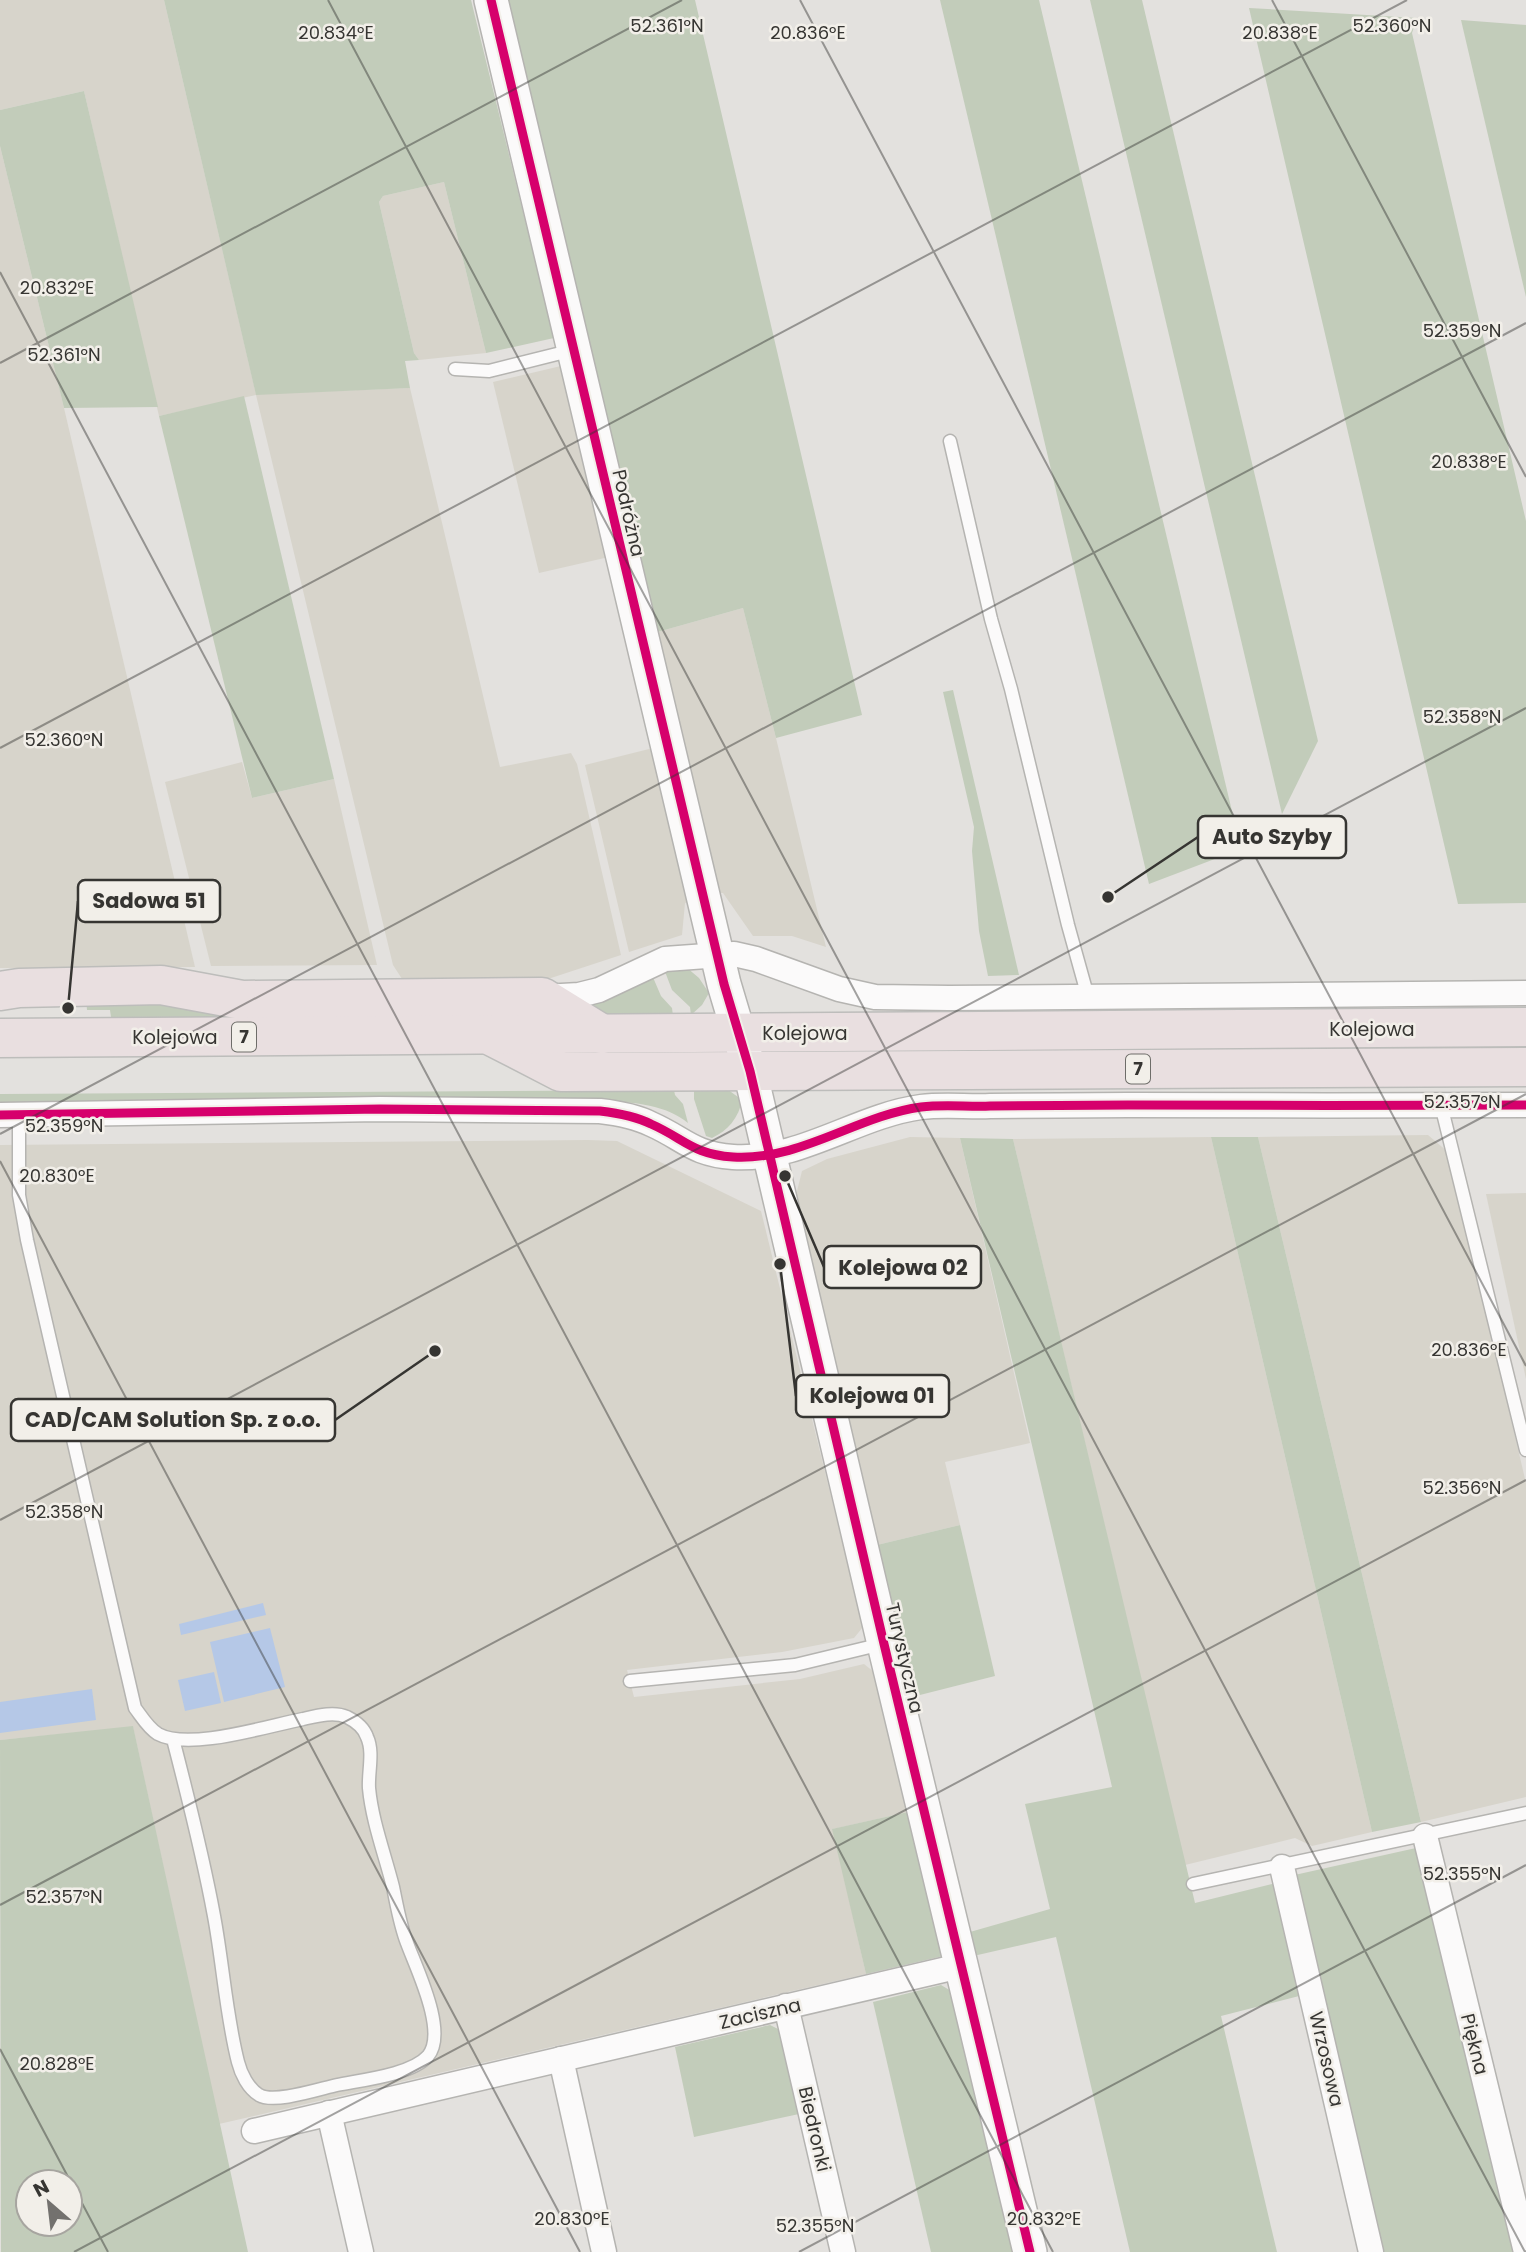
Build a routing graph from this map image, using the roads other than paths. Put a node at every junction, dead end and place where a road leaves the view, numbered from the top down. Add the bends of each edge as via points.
1 (491, 0) edge
2 (573, 350) junction
3 (454, 369) dead end
4 (950, 441) dead end
5 (717, 954) junction
6 (0, 991) edge
7 (1526, 993) edge
8 (542, 997) junction
9 (1088, 997) junction
10 (1526, 1027) edge
11 (738, 1033) junction
12 (602, 1034) junction
13 (488, 1035) junction
14 (0, 1038) edge
15 (1526, 1067) edge
16 (751, 1071) junction
17 (1526, 1104) edge
18 (1441, 1105) junction
19 (10, 1114) edge
20 (770, 1155) junction
21 (1526, 1450) edge
22 (884, 1644) junction
23 (630, 1681) dead end
24 (173, 1739) junction
25 (1526, 1813) edge
26 (1425, 1836) junction
27 (1282, 1867) junction
28 (1193, 1884) dead end
29 (960, 1966) junction
30 (786, 2006) junction
31 (561, 2059) junction
32 (329, 2113) junction
33 (254, 2130) dead end
34 (361, 2252) edge
35 (604, 2252) edge
36 (843, 2252) edge
37 (1030, 2252) edge
38 (1371, 2252) edge
39 (1526, 2252) edge

1 - 2 street, Podróżna
2 - 3 lane via 489,371
2 - 5 street, Podróżna
4 - 9 lane
5 - 8 street via 665,959 599,990
5 - 9 street via 756,959 874,997
5 - 11 street, Podróżna
6 - 8 highway via 161,985 242,1000
7 - 9 street
8 - 12 highway
10 - 11 highway, Kolejowa / 7
11 - 12 highway, Kolejowa / 7
11 - 16 street, Podróżna
12 - 13 highway, Kolejowa / 7
13 - 14 highway, Kolejowa / 7
13 - 16 highway, Kolejowa / 7 via 561,1072
15 - 16 highway, Kolejowa / 7
16 - 20 street, Turystyczna
17 - 18 street
18 - 20 street via 922,1107 872,1119
18 - 21 lane
19 - 20 street via 600,1111 652,1124 707,1154
19 - 24 lane via 27,1240 135,1708 148,1726
20 - 22 street, Turystyczna
22 - 23 lane via 795,1665
22 - 29 street, Turystyczna
24 - 24 lane via 202,1740 321,1715 344,1715 368,1737 374,1813 435,2032 433,2048 417,2065 281,2097 262,2097 252,2090 238,2063 215,1917
25 - 26 lane
26 - 27 lane
26 - 39 street, Piękna
27 - 28 lane
27 - 38 street, Wrzosowa
29 - 30 street, Zaciszna
29 - 37 street, Turystyczna
30 - 31 street, Zaciszna
30 - 36 street, Biedronki
31 - 32 street, Zaciszna
31 - 35 street
32 - 33 street, Zaciszna
32 - 34 street

